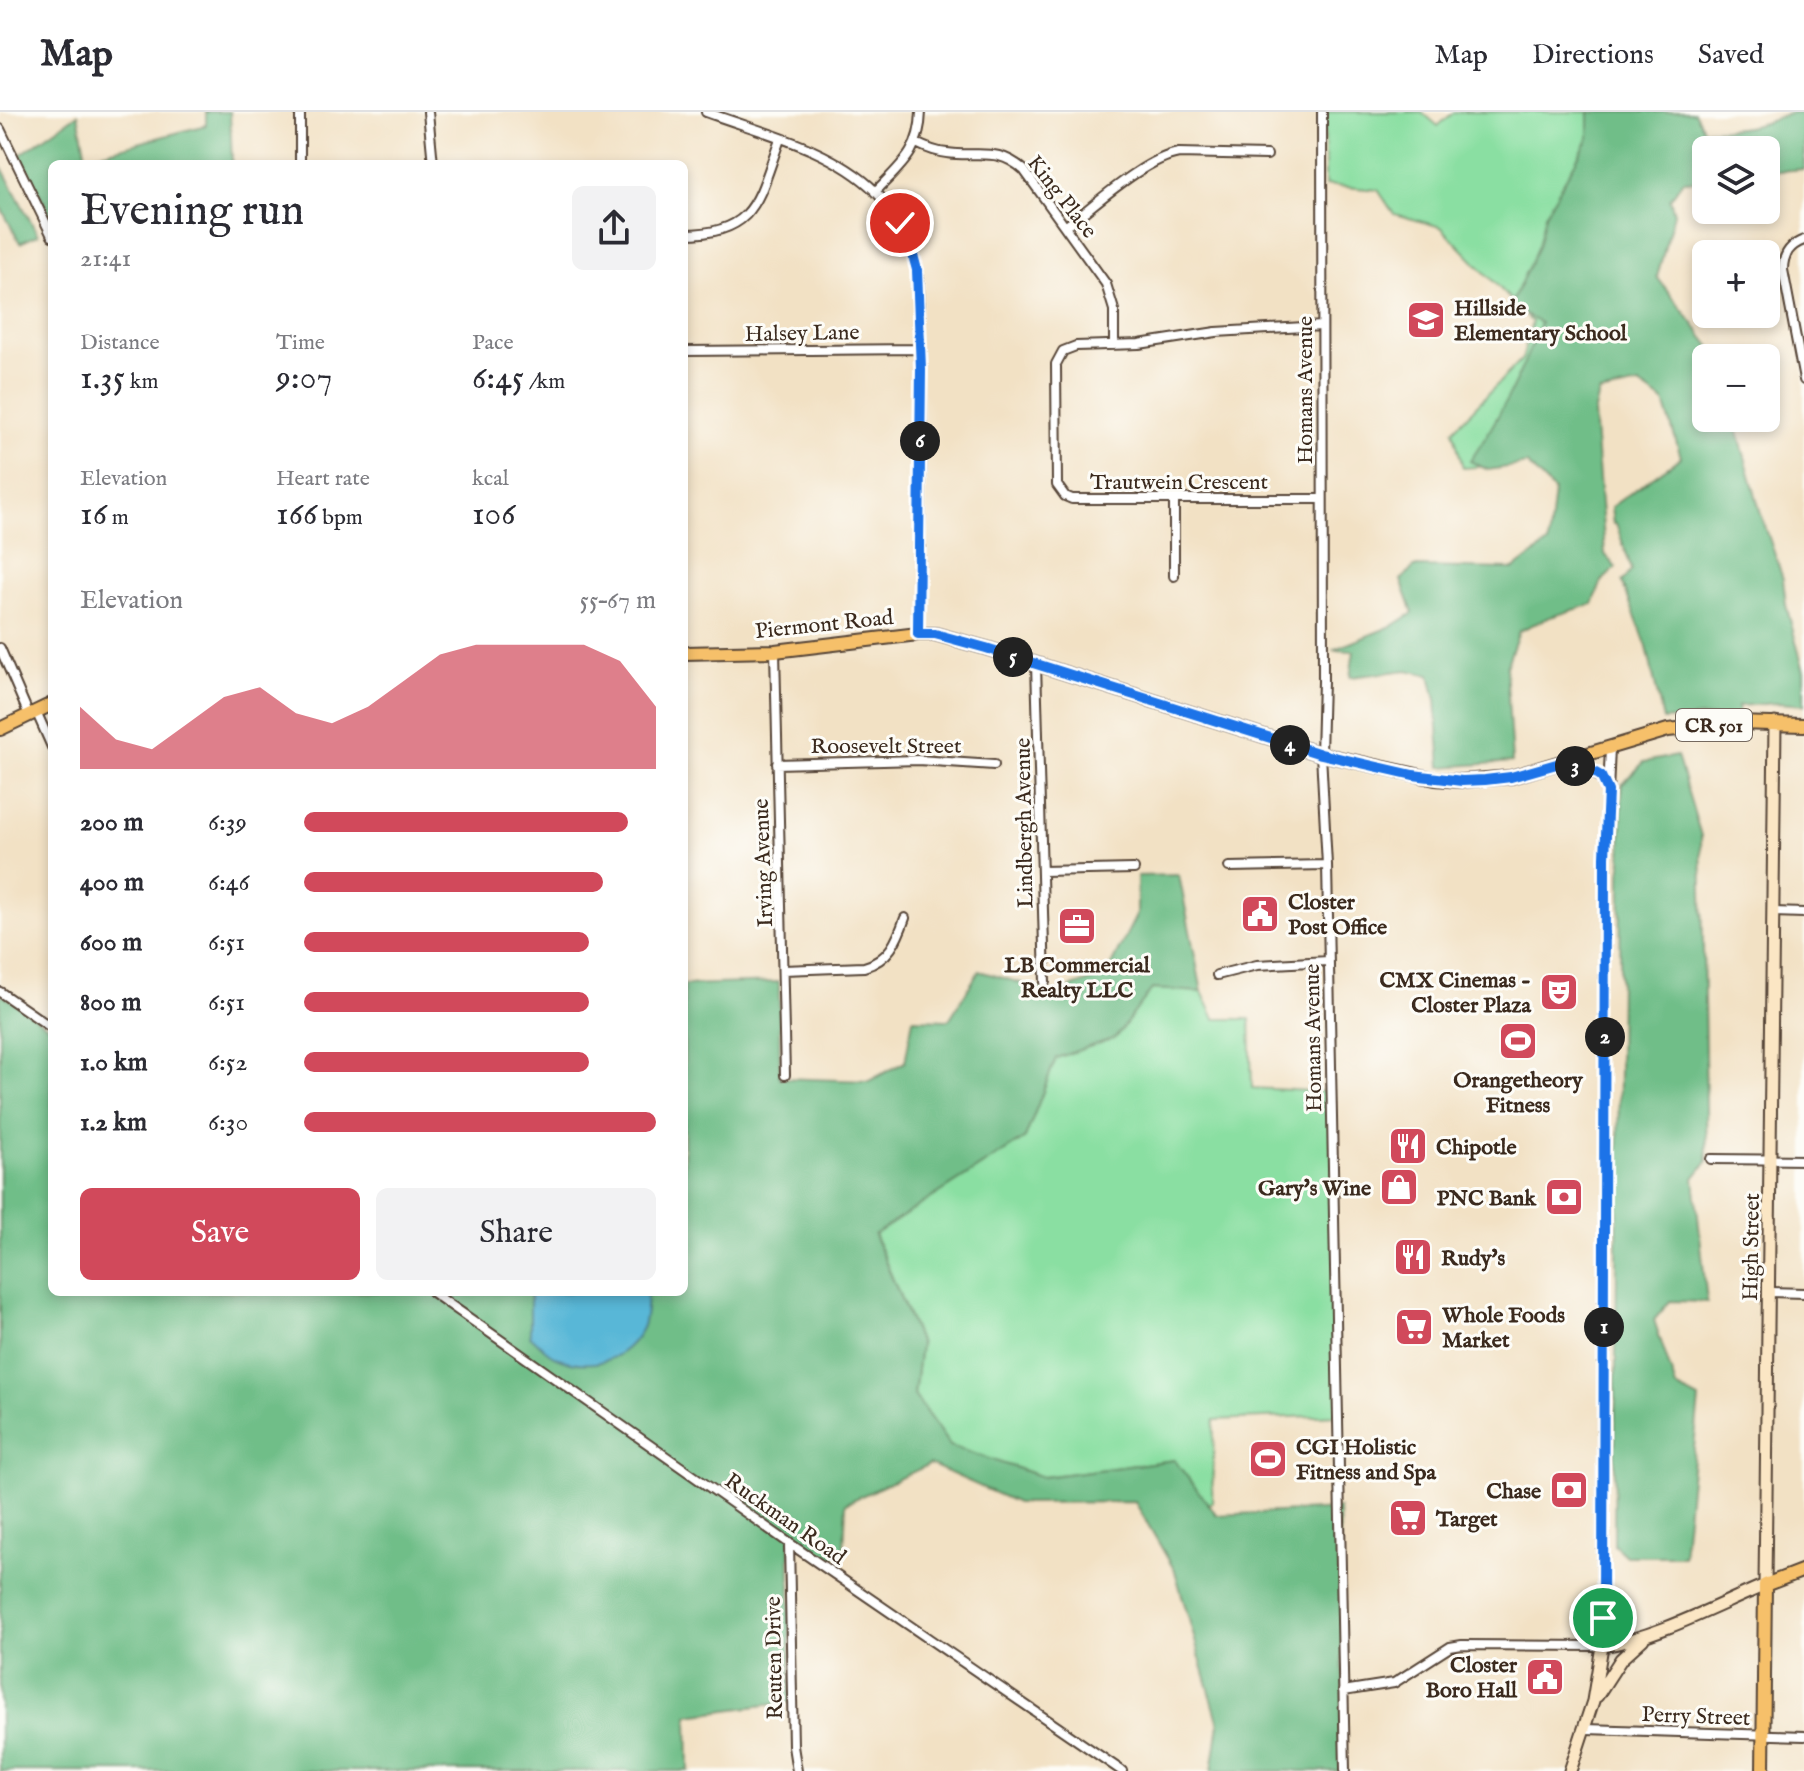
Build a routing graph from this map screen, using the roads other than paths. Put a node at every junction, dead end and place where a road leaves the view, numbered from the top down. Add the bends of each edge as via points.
1 (300, 112) edge
2 (428, 112) edge
3 (706, 112) edge
4 (921, 112) edge
5 (1322, 112) edge
6 (0, 129) edge
7 (780, 139) junction
8 (916, 143) junction
9 (1267, 155) dead end
10 (300, 160) edge
11 (433, 160) edge
12 (875, 192) junction
13 (1066, 226) junction
14 (48, 228) edge
15 (688, 234) edge
16 (1804, 240) edge
17 (1322, 326) junction
18 (1114, 345) junction
19 (920, 349) junction
20 (688, 351) edge
21 (1804, 380) edge
22 (1174, 499) junction
23 (1321, 499) junction
24 (1174, 576) dead end
25 (918, 634) junction
26 (0, 648) edge
27 (775, 651) junction
28 (688, 653) edge
29 (1036, 664) junction
30 (48, 706) edge
31 (33, 713) junction
32 (1775, 723) junction
33 (1804, 725) edge
34 (0, 729) edge
35 (48, 740) edge
36 (1610, 748) junction
37 (1321, 754) junction
38 (1560, 763) junction
39 (777, 764) junction
40 (994, 765) dead end
41 (1608, 791) junction
42 (1327, 865) junction
43 (1229, 867) dead end
44 (1134, 869) dead end
45 (1042, 871) junction
46 (1773, 912) junction
47 (1804, 913) edge
48 (905, 918) dead end
49 (1328, 961) junction
50 (783, 970) junction
51 (1217, 975) dead end
52 (1045, 982) dead end
53 (0, 992) edge
54 (48, 1025) edge
55 (785, 1075) dead end
56 (1711, 1159) dead end
57 (1771, 1160) junction
58 (1804, 1160) edge
59 (1769, 1292) junction
60 (1804, 1293) edge
61 (438, 1296) edge
62 (789, 1543) junction
63 (1804, 1570) edge
64 (1765, 1585) junction
65 (1653, 1631) junction
66 (1602, 1646) junction
67 (1343, 1691) junction
68 (1593, 1701) junction
69 (1586, 1729) junction
70 (1763, 1735) junction
71 (1804, 1736) edge
72 (797, 1771) edge
73 (1122, 1771) edge
74 (1345, 1771) edge
75 (1570, 1771) edge
76 (1763, 1771) edge

1 - 10 street
2 - 11 street
3 - 7 street
4 - 8 street
5 - 17 street, Homans Avenue
6 - 14 street
7 - 12 street via 843,166
7 - 15 street via 758,200 744,218 723,231
8 - 12 street
8 - 13 street, King Place via 946,153 1006,157 1024,170
9 - 13 street via 1167,155
12 - 19 street via 900,223 914,255
13 - 18 street, King Place via 1106,284 1114,310
16 - 21 street via 1790,248 1783,262
17 - 18 street, Trautwein Crescent
17 - 23 street, Homans Avenue
18 - 22 street, Trautwein Crescent via 1076,346 1063,351 1056,364 1057,485 1072,499
19 - 20 street, Halsey Lane
19 - 25 street
22 - 23 street, Trautwein Crescent
22 - 24 street
23 - 37 street, Homans Avenue
25 - 27 main road, Piermont Road / CR 501
25 - 29 main road, Piermont Road / CR 501 via 959,640
26 - 31 street
27 - 28 main road, Piermont Road / CR 501
27 - 39 street, Irving Avenue
29 - 37 main road, Piermont Road / CR 501
29 - 45 street, Lindbergh Avenue
30 - 31 main road
31 - 34 main road
31 - 35 street
32 - 33 main road, Piermont Road / CR 501
32 - 36 main road, Piermont Road / CR 501 via 1668,730
32 - 46 street, High Street
36 - 38 main road, Piermont Road / CR 501
36 - 41 street
37 - 38 main road, Piermont Road / CR 501 via 1462,781 1511,777
37 - 42 street, Homans Avenue
38 - 41 street via 1601,776
39 - 40 street, Roosevelt Street via 918,760
39 - 50 street, Irving Avenue
41 - 66 street
42 - 43 street
42 - 49 street, Homans Avenue
44 - 45 street
45 - 52 street, Lindbergh Avenue
46 - 47 street
46 - 57 street, High Street
48 - 50 street via 897,941 876,963
49 - 51 street via 1257,965
49 - 67 street, Homans Avenue
50 - 55 street, Irving Avenue
53 - 54 street
56 - 57 street
57 - 58 street
57 - 59 street, High Street
59 - 60 street
59 - 64 street, High Street
61 - 62 street, Ruckman Road
62 - 72 street, Reuten Drive
62 - 73 street, Ruckman Road
63 - 64 main road
64 - 65 street
64 - 70 main road, High Street
65 - 66 street
65 - 68 street via 1621,1659
66 - 67 street via 1450,1647 1394,1683
66 - 68 street
67 - 74 street, Homans Avenue
68 - 69 street
69 - 70 street, Perry Street
69 - 75 street
70 - 71 street, Perry Street
70 - 76 main road, High Street

